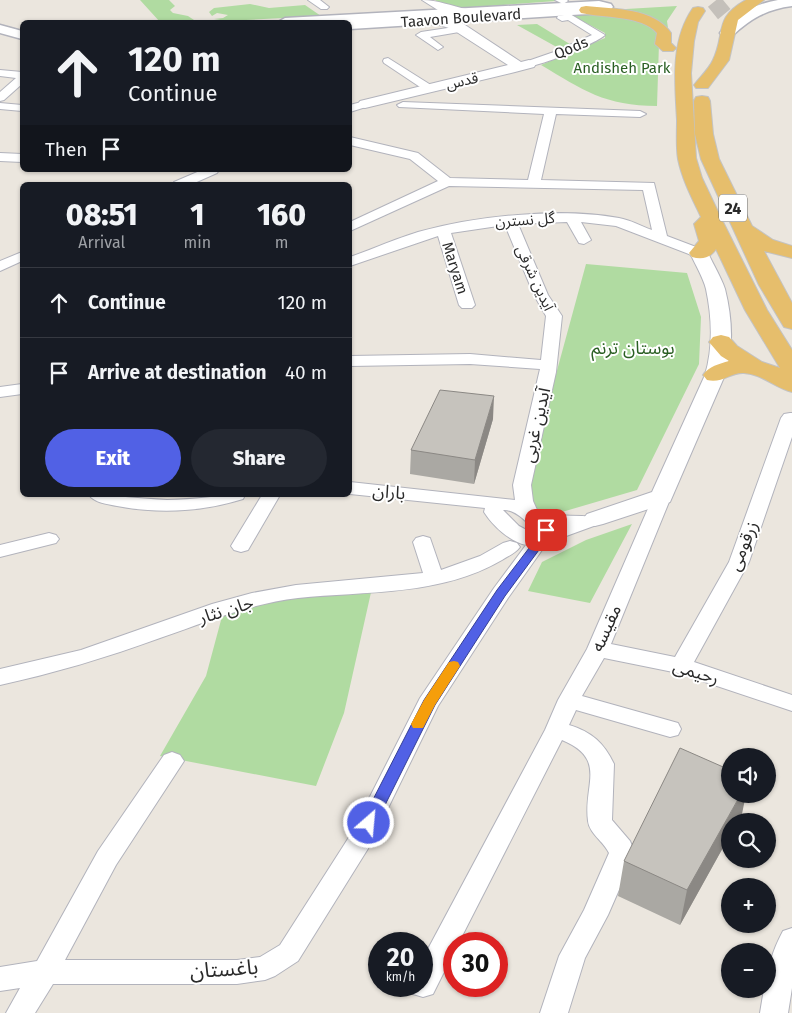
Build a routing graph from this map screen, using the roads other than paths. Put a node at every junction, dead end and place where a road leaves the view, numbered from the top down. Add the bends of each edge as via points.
1 (313, 0) edge
2 (757, 0) edge
3 (627, 2) dead end
4 (792, 2) edge
5 (427, 6) edge
6 (324, 7) dead end
7 (596, 8) junction
8 (462, 12) junction
9 (496, 15) junction
10 (406, 16) junction
11 (562, 18) dead end
12 (700, 18) tunnel mouth
13 (325, 20) edge
14 (352, 25) edge
15 (673, 25) dead end
16 (0, 29) edge
17 (461, 29) junction
18 (727, 33) junction
19 (20, 34) edge
20 (20, 39) edge
21 (1, 43) edge
22 (20, 45) edge
23 (438, 47) dead end
24 (668, 48) junction
25 (388, 61) dead end
26 (700, 63) dead end
27 (529, 64) junction
28 (666, 67) dead end
29 (515, 68) junction
30 (0, 76) edge
31 (20, 77) edge
32 (20, 79) edge
33 (702, 85) junction
34 (430, 89) junction
35 (0, 98) edge
36 (668, 98) dead end
37 (354, 100) edge
38 (399, 100) junction
39 (0, 106) edge
40 (20, 108) edge
41 (551, 111) junction
42 (640, 114) dead end
43 (352, 141) edge
44 (20, 154) edge
45 (0, 157) edge
46 (687, 158) junction
47 (208, 172) edge
48 (186, 182) edge
49 (447, 182) junction
50 (534, 182) junction
51 (572, 218) junction
52 (711, 218) junction
53 (510, 221) junction
54 (352, 225) edge
55 (743, 229) junction
56 (443, 230) junction
57 (660, 237) junction
58 (584, 240) dead end
59 (792, 252) edge
60 (699, 253) junction
61 (0, 254) edge
62 (20, 256) edge
63 (20, 257) edge
64 (792, 259) edge
65 (352, 261) edge
66 (0, 267) edge
67 (770, 285) junction
68 (467, 305) dead end
69 (792, 322) edge
70 (722, 342) junction
71 (352, 361) edge
72 (548, 365) junction
73 (752, 365) junction
74 (792, 369) edge
75 (715, 374) junction
76 (792, 385) edge
77 (20, 389) edge
78 (0, 392) edge
79 (790, 418) dead end
80 (522, 485) junction
81 (352, 488) edge
82 (429, 496) junction
83 (106, 497) edge
84 (230, 497) edge
85 (270, 497) edge
86 (662, 497) junction
87 (485, 500) junction
88 (502, 511) junction
89 (530, 516) junction
90 (595, 519) junction
91 (49, 539) dead end
92 (540, 539) junction
93 (513, 540) junction
94 (423, 542) dead end
95 (241, 546) dead end
96 (0, 551) edge
97 (458, 572) junction
98 (434, 578) junction
99 (502, 585) junction
100 (598, 649) junction
101 (681, 666) junction
102 (0, 677) edge
103 (569, 700) junction
104 (792, 703) edge
105 (670, 729) dead end
106 (556, 730) junction
107 (172, 761) dead end
108 (792, 939) edge
109 (433, 966) edge
110 (45, 972) junction
111 (0, 979) edge
112 (20, 1013) edge
113 (554, 1013) edge
114 (774, 1013) edge

1 - 6 street
2 - 18 highway via 731,19
3 - 7 highway
4 - 18 main road via 756,10
5 - 8 street
5 - 9 main road, Taavon Boulevard
5 - 10 street
5 - 14 main road, Taavon Boulevard
5 - 17 street
7 - 8 main road, Taavon Boulevard
7 - 9 main road, Taavon Boulevard
7 - 24 highway via 648,20 661,28 663,44
8 - 10 main road, Taavon Boulevard
9 - 27 street via 482,24 478,32
10 - 13 main road, Taavon Boulevard
11 - 27 street, Qods via 570,17 600,35
12 - 46 highway, 24 via 691,22 684,65
15 - 24 highway
16 - 19 main road
17 - 23 street via 421,35
17 - 29 street via 514,62
18 - 33 highway via 721,60
20 - 21 main road
21 - 22 main road
24 - 28 highway
25 - 34 street
26 - 33 highway, 24
27 - 29 street, قدس
29 - 34 street, قدس
30 - 31 street
32 - 35 street
33 - 55 highway, 24 via 704,134 710,159
34 - 38 street, قدس
36 - 46 highway
37 - 38 street, قدس
38 - 41 street
39 - 40 street
41 - 42 street
41 - 50 street
43 - 49 street via 414,156
44 - 45 street
46 - 52 highway, 24
47 - 48 street
49 - 50 street
49 - 54 street
50 - 57 street via 649,186
51 - 53 street, گل نسترن
51 - 57 street, گل نسترن via 619,222
51 - 58 street
52 - 60 highway via 704,224 709,242
52 - 74 highway, 24 via 756,310
53 - 56 street, گل نسترن
53 - 72 street, آیدین شرقی via 554,316
55 - 59 highway via 765,245
55 - 67 highway, 24
56 - 65 street, گل نسترن
56 - 68 street, Maryam
57 - 60 street, گل نسترن
60 - 70 street, مقیسه via 715,288
61 - 62 street
63 - 66 street
64 - 67 highway via 777,266 772,272
67 - 69 highway, 24
70 - 73 highway via 729,352
70 - 75 street, مقیسه
71 - 72 street via 470,359
72 - 80 street, آیدین غربی
73 - 75 highway via 724,368
73 - 76 highway
75 - 86 street, مقیسه
77 - 78 street
79 - 101 street, زرقومی via 739,562
80 - 87 street
80 - 89 street
81 - 82 street, باران
82 - 87 street
82 - 88 street
83 - 84 street via 127,502 193,505
85 - 95 street
86 - 90 street
86 - 100 street, مقیسه
87 - 88 street
88 - 89 street via 512,504
88 - 93 street
89 - 90 street via 560,521
89 - 92 street via 546,530
90 - 92 street
91 - 96 street
92 - 93 street
92 - 99 street
93 - 97 street via 497,556
93 - 99 street
94 - 98 street
97 - 98 street, جان نثار
97 - 99 street via 478,569 500,572
98 - 102 street, جان نثار via 410,583 304,591 234,604 130,642
99 - 110 street, باغستان via 428,704 360,840 289,953 265,968 238,972
100 - 101 street, رحیمی
100 - 103 street, مقیسه
101 - 104 street, رحیمی
103 - 105 street
103 - 106 street, مقیسه
106 - 109 street, مقیسه
106 - 113 street via 577,735 599,756 602,764 600,822 621,848 622,854 595,916 572,956
107 - 110 street via 107,858
108 - 114 street via 784,955
110 - 111 street, باغستان
110 - 112 street

